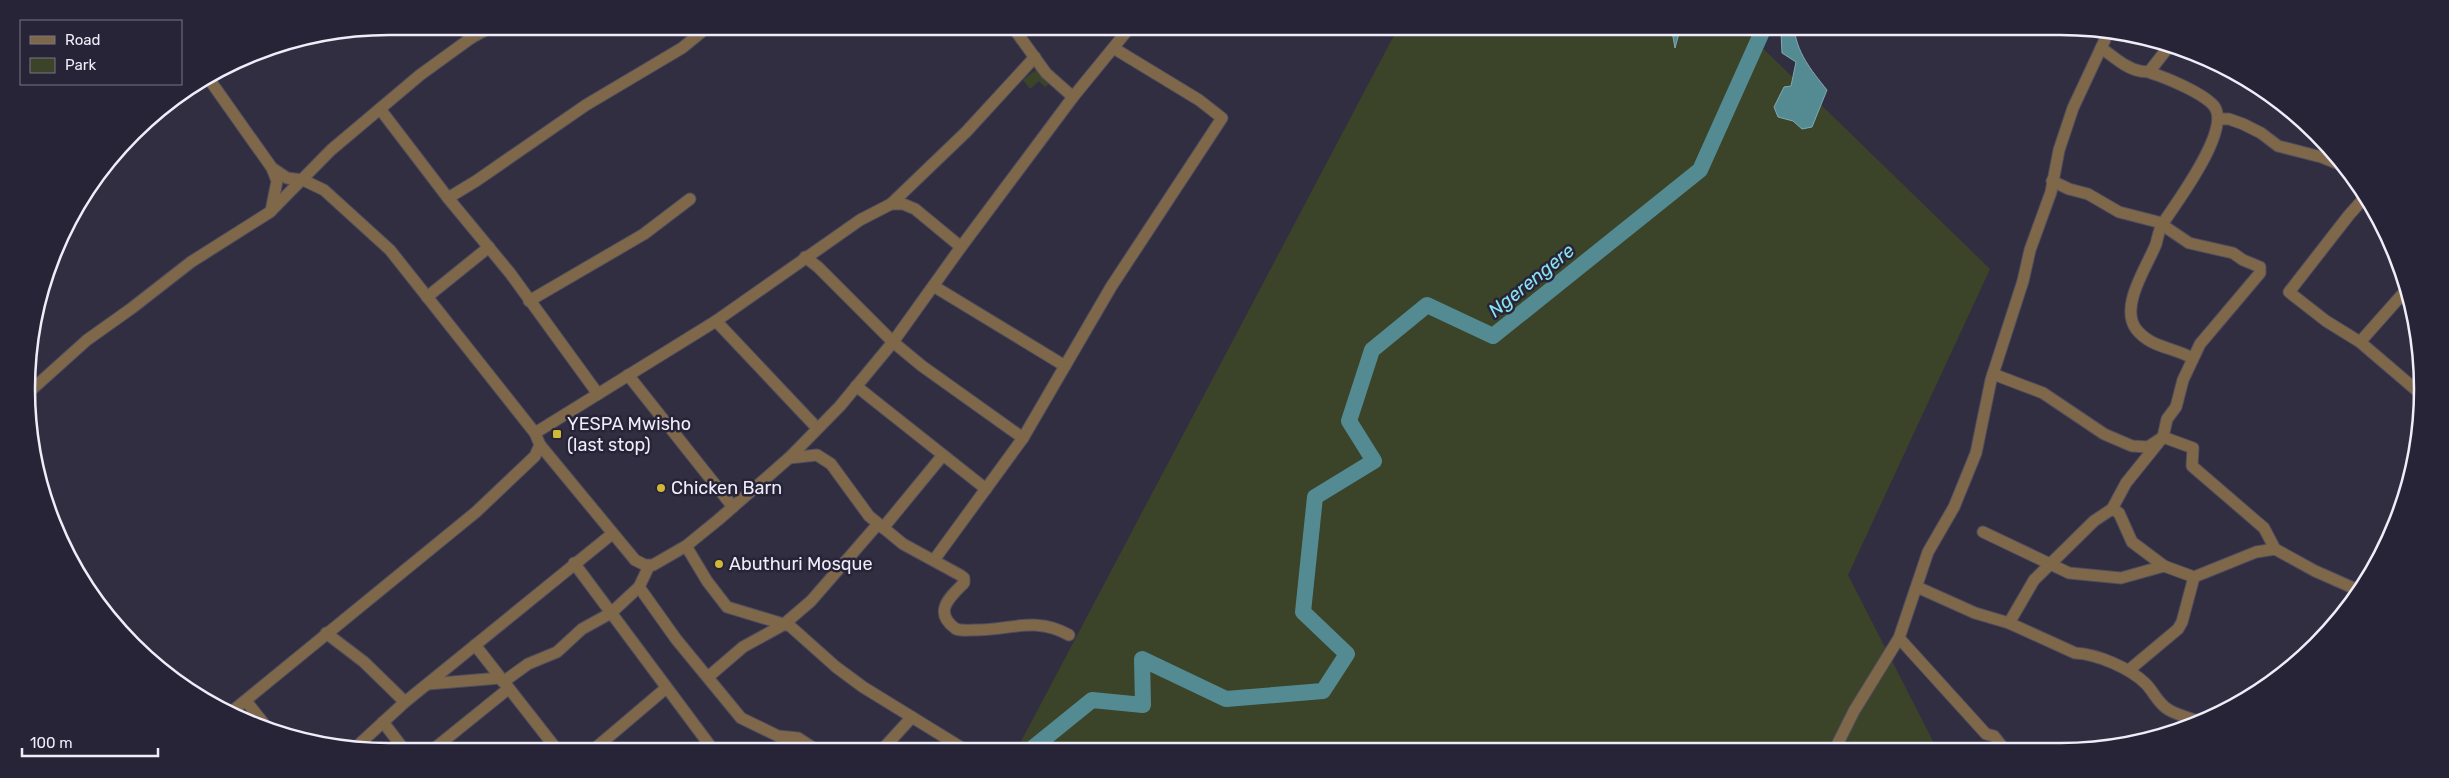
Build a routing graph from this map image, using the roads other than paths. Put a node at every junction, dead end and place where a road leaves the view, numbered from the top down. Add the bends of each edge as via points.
1 (469, 35) edge
2 (476, 35) edge
3 (698, 35) edge
4 (1019, 35) edge
5 (1125, 35) edge
6 (471, 38) junction
7 (2106, 38) edge
8 (2101, 48) junction
9 (1115, 49) junction
10 (2165, 51) edge
11 (1035, 57) junction
12 (2149, 72) junction
13 (211, 83) edge
14 (1073, 97) junction
15 (380, 109) junction
16 (2219, 118) junction
17 (2330, 161) edge
18 (272, 168) junction
19 (303, 180) junction
20 (2052, 182) junction
21 (448, 198) junction
22 (690, 199) dead end
23 (2360, 202) edge
24 (891, 204) junction
25 (270, 212) junction
26 (2162, 224) junction
27 (489, 247) junction
28 (961, 247) junction
29 (805, 257) junction
30 (934, 287) junction
31 (2401, 295) edge
32 (427, 297) junction
33 (529, 301) junction
34 (716, 321) junction
35 (893, 342) junction
36 (2360, 342) junction
37 (2192, 358) junction
38 (1065, 366) junction
39 (1993, 374) junction
40 (628, 375) junction
41 (856, 386) junction
42 (35, 387) edge
43 (2414, 388) edge
44 (598, 394) junction
45 (817, 428) junction
46 (535, 433) junction
47 (2163, 437) junction
48 (1023, 438) junction
49 (540, 445) junction
50 (943, 455) junction
51 (789, 458) junction
52 (986, 489) junction
53 (733, 507) junction
54 (2112, 508) junction
55 (880, 526) junction
56 (1983, 532) dead end
57 (612, 534) junction
58 (686, 546) junction
59 (2275, 549) junction
60 (934, 560) junction
61 (574, 563) junction
62 (2052, 564) junction
63 (649, 566) junction
64 (2164, 566) junction
65 (2194, 577) junction
66 (639, 587) junction
67 (1917, 587) junction
68 (2353, 588) edge
69 (611, 613) junction
70 (2009, 623) junction
71 (783, 625) junction
72 (326, 633) junction
73 (1069, 635) dead end
74 (1899, 638) junction
75 (475, 645) junction
76 (2129, 670) junction
77 (708, 678) junction
78 (504, 683) junction
79 (428, 684) junction
80 (665, 689) junction
81 (246, 701) junction
82 (406, 702) junction
83 (237, 708) edge
84 (912, 717) junction
85 (260, 718) edge
86 (2190, 718) edge
87 (383, 722) junction
88 (362, 742) edge
89 (399, 743) edge
90 (440, 743) edge
91 (551, 743) edge
92 (601, 743) edge
93 (708, 743) edge
94 (806, 743) edge
95 (888, 743) edge
96 (954, 743) edge
97 (1838, 743) edge
98 (1999, 743) edge

1 - 6 street
2 - 6 street
3 - 21 street via 682,48 586,105
4 - 11 street
5 - 9 street
6 - 15 street
7 - 8 street
8 - 12 street via 2123,64
8 - 20 street via 2073,108
9 - 14 street
9 - 38 street via 1199,100 1222,118 1111,287
10 - 12 street
11 - 14 street via 1046,73
11 - 24 street via 966,132
12 - 16 street via 2207,101 2213,105
13 - 18 street
14 - 28 street
15 - 19 street via 331,150
15 - 21 street
16 - 17 street via 2243,124 2278,146
16 - 26 street via 2216,132 2190,185
18 - 19 street via 287,178
18 - 25 street via 277,181
19 - 25 street
19 - 32 street via 324,190 390,250
20 - 26 street via 2088,194 2119,212
20 - 39 street
21 - 27 street
22 - 33 street via 644,234
23 - 36 street via 2289,292
24 - 28 street via 915,209
24 - 29 street via 860,220
25 - 42 street via 191,262 87,340
26 - 37 street via 2132,297 2135,327 2154,345
26 - 37 street via 2189,243 2233,253 2260,267 2257,278 2200,344
27 - 32 street
27 - 33 street
28 - 30 street
29 - 34 street
29 - 35 street
30 - 35 street
30 - 38 street
31 - 36 street
32 - 46 street
33 - 44 street
34 - 40 street
34 - 45 street
35 - 41 street
35 - 48 street
36 - 43 street
37 - 47 street
38 - 48 street
39 - 47 street via 2043,393 2104,434 2132,446 2148,447
39 - 67 street via 1976,453 1954,507 1928,552
40 - 44 street
40 - 53 street
41 - 45 street
41 - 50 street
44 - 46 street
45 - 51 street
46 - 49 street
47 - 54 street via 2126,483
47 - 59 street via 2193,448 2192,466 2264,528
48 - 52 street
49 - 57 street
49 - 72 street via 535,456 476,512
50 - 52 street
50 - 55 street
51 - 53 street
51 - 55 street via 817,456 831,464
52 - 60 street
53 - 58 street
54 - 62 street via 2094,521
54 - 64 street via 2119,513 2132,542
55 - 60 street via 903,544
55 - 71 street via 811,601
56 - 62 street
57 - 61 street
57 - 63 street via 635,560
58 - 63 street
58 - 71 street via 727,607
59 - 65 street via 2256,552
59 - 68 street
60 - 73 street via 964,578 964,583 946,599 947,619 956,629 983,630 1045,624
61 - 69 street
61 - 75 street
62 - 64 street via 2069,573 2121,578
62 - 70 street via 2034,580
63 - 66 street
64 - 65 street
65 - 76 street via 2178,629
66 - 69 street
66 - 77 street
67 - 70 street via 1975,613
67 - 74 street
69 - 78 street via 582,629 557,652 528,664
69 - 80 street
70 - 76 street via 2076,653 2088,654
71 - 77 street via 743,647
71 - 84 street via 790,626 863,687
72 - 81 street
72 - 82 street via 364,662
74 - 97 street
74 - 98 street via 1956,703
75 - 78 street
75 - 79 street
76 - 86 street via 2169,710
77 - 94 street via 741,718 778,736 798,738
78 - 79 street
78 - 90 street
78 - 91 street
79 - 82 street
80 - 92 street
80 - 93 street
81 - 83 street
81 - 85 street
82 - 87 street
84 - 95 street
84 - 96 street
87 - 88 street
87 - 89 street

